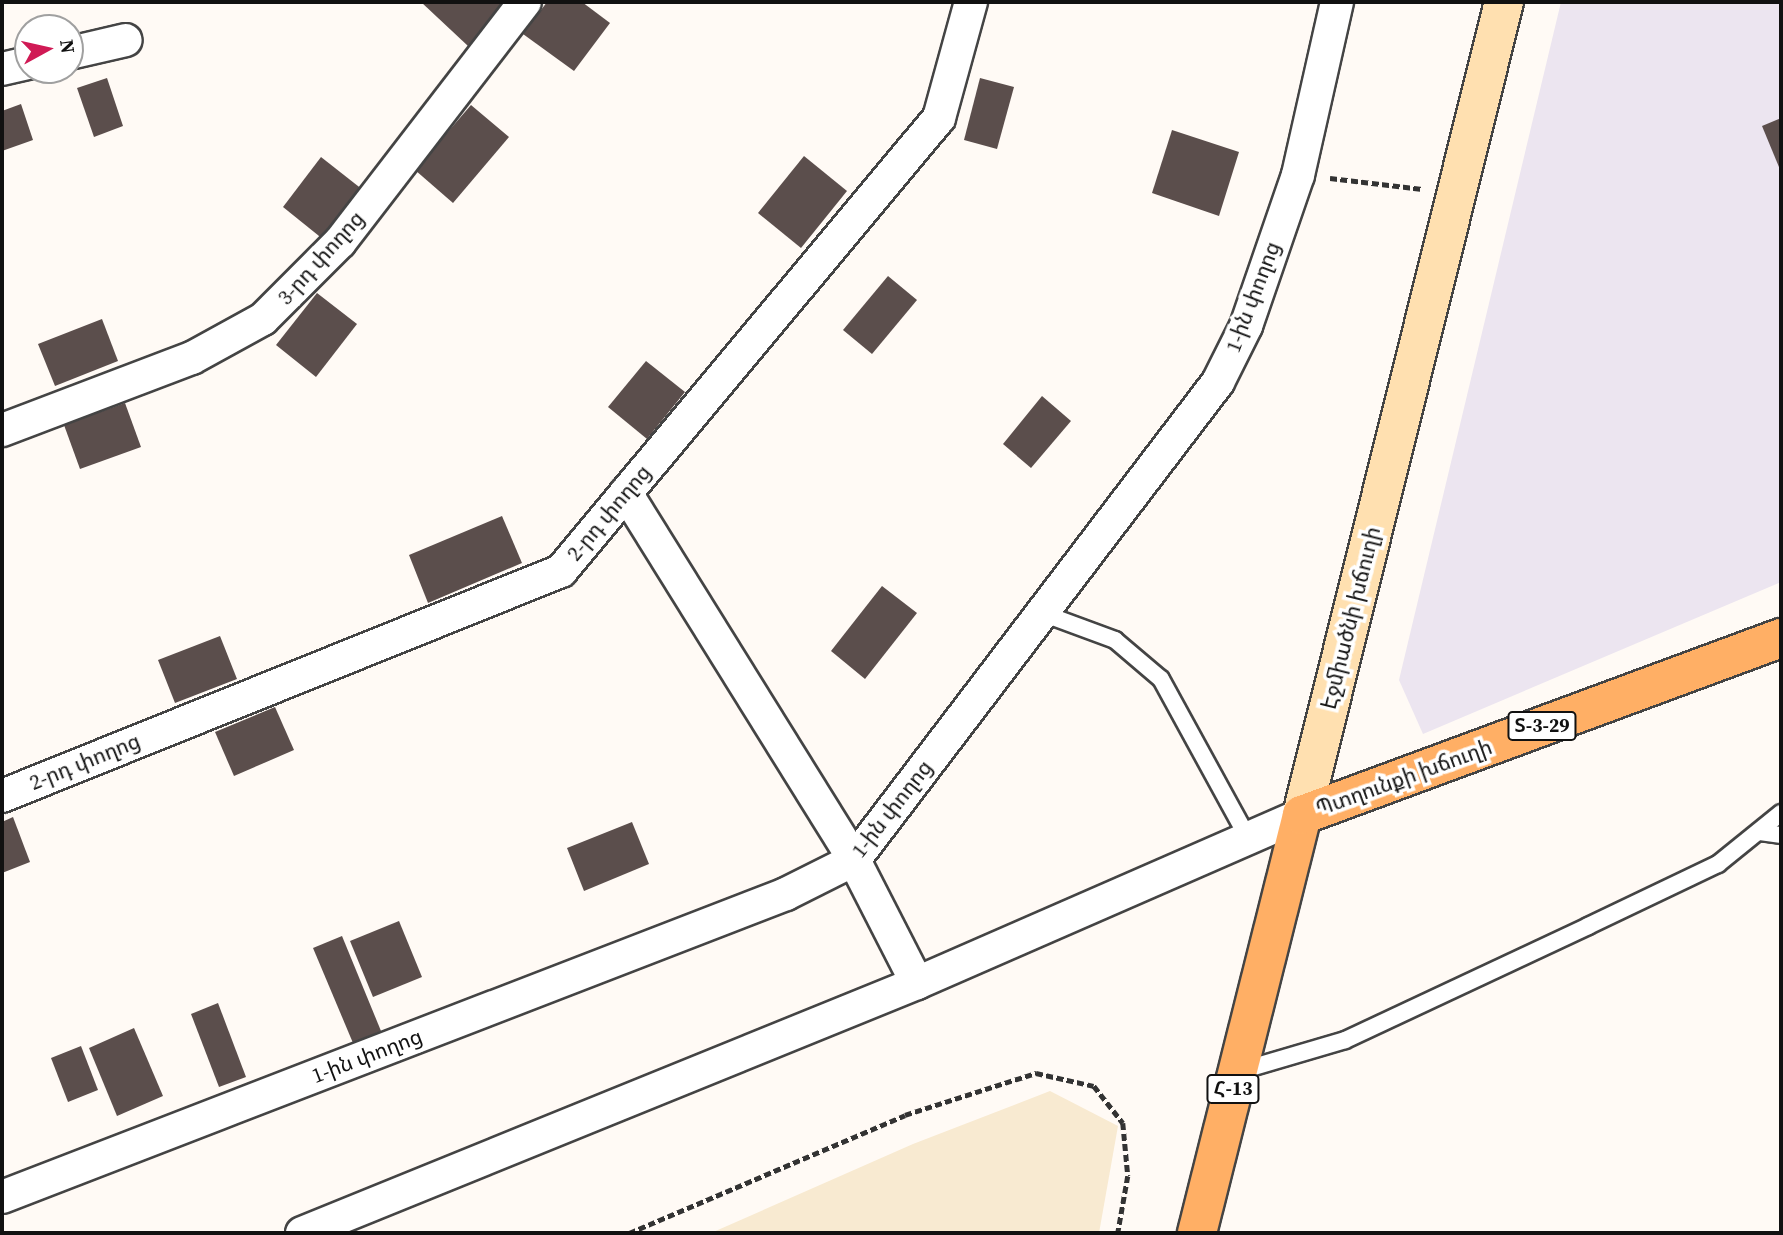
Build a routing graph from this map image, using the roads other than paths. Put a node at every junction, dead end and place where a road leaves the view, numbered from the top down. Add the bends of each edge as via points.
1 (525, 2) edge
2 (971, 2) edge
3 (1337, 2) edge
4 (1504, 2) edge
5 (126, 40) dead end
6 (84, 50) edge
7 (2, 430) edge
8 (626, 493) junction
9 (1042, 613) junction
10 (1781, 638) edge
11 (2, 796) edge
12 (1781, 813) edge
13 (1302, 815) junction
14 (1759, 832) junction
15 (1781, 835) edge
16 (1249, 841) junction
17 (854, 860) junction
18 (917, 983) junction
19 (1238, 1071) junction
20 (2, 1197) edge
21 (302, 1233) edge
22 (1197, 1233) edge

1 - 7 street, 3-րդ փողոց via 340,242 263,319 192,358
2 - 8 street, 2-րդ փողոց via 939,118
3 - 9 street, 1-ին փողոց via 1298,175 1246,326 1218,382
4 - 13 main road, Էջմիածնի խճուղի / Հ-13
5 - 6 street
8 - 11 street, 2-րդ փողոց via 561,571
8 - 17 street
9 - 16 lane via 1115,640 1161,678
9 - 17 street, 1-ին փողոց
10 - 13 main road, Պտղունքի խճուղի / Տ-3-29
12 - 14 lane
13 - 16 street
13 - 19 main road, Էջմիածնի խճուղի / Հ-13
14 - 15 lane
14 - 19 lane via 1718,863 1345,1040
16 - 18 street
17 - 18 street
17 - 20 street, 1-ին փողոց via 773,900
18 - 21 street
19 - 22 main road, Էջմիածնի խճուղի / Հ-13

